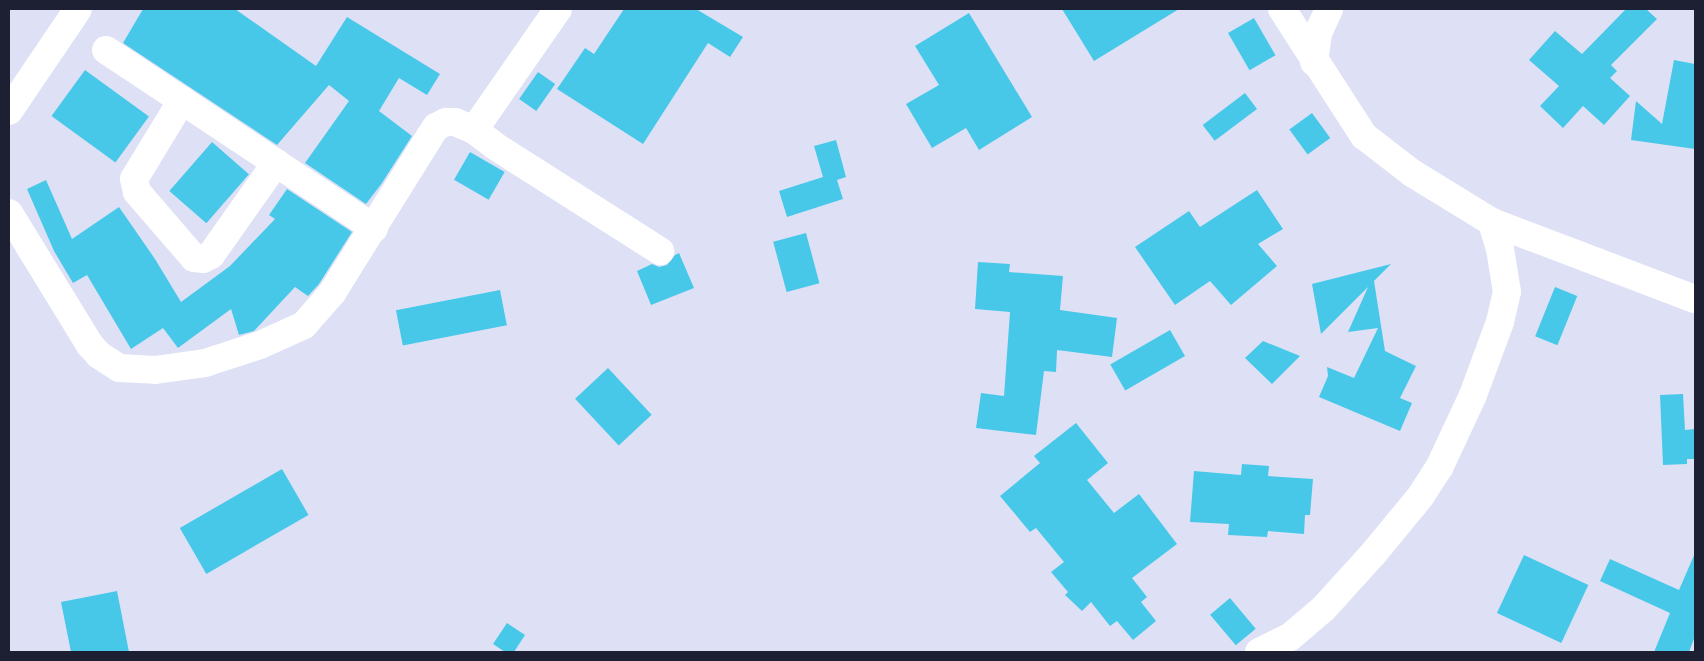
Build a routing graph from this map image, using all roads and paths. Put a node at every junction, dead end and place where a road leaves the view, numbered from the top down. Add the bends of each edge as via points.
1 (78, 9) edge
2 (558, 9) edge
3 (1282, 9) edge
4 (1329, 9) edge
5 (106, 50) dead end
6 (1314, 62) junction
7 (182, 100) junction
8 (9, 111) edge
9 (474, 130) junction
10 (276, 163) junction
11 (9, 213) edge
12 (1492, 222) junction
13 (374, 228) junction
14 (660, 251) dead end
15 (1695, 299) edge
16 (1296, 644) edge
17 (1259, 652) edge

1 - 8 street
2 - 9 street
3 - 6 street
4 - 6 street via 1318,34
5 - 7 street
6 - 12 street via 1364,136 1412,172
7 - 10 street
7 - 10 street via 134,179 137,192 194,258 204,259 211,255
9 - 13 street via 455,122 436,127
9 - 14 street
10 - 13 street
11 - 13 street via 90,346 119,368 155,370 205,363 260,345 304,325 332,293
12 - 15 street
12 - 16 street via 1507,292 1496,332 1454,440 1420,496
16 - 17 street

